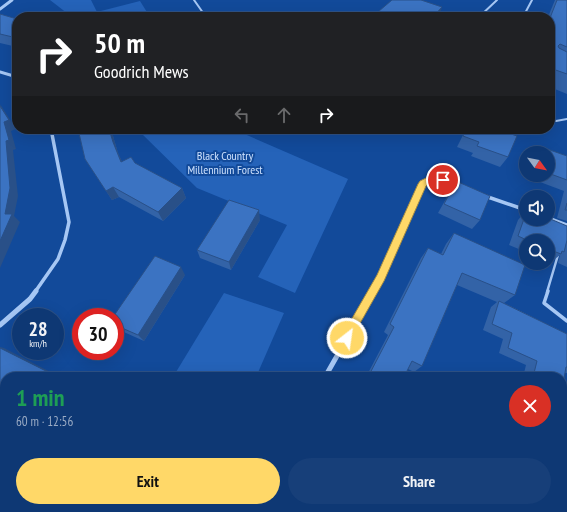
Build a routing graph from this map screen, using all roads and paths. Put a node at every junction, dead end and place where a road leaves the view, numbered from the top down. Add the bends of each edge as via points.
1 (12, 0) edge
2 (194, 0) edge
3 (497, 0) edge
4 (532, 0) edge
5 (0, 9) edge
6 (202, 12) edge
7 (484, 12) edge
8 (526, 12) edge
9 (0, 72) edge
10 (12, 76) edge
11 (567, 119) edge
12 (555, 121) edge
13 (51, 134) edge
14 (464, 188) edge
15 (478, 193) edge
16 (519, 208) edge
17 (555, 221) edge
18 (565, 225) edge
19 (562, 230) edge
20 (560, 248) edge
21 (567, 321) edge
22 (0, 325) edge
23 (328, 372) edge

1 - 5 street
2 - 6 lane
3 - 7 lane
4 - 8 lane
9 - 10 street
11 - 12 lane
13 - 22 street via 69,222 65,240 58,259 30,299
14 - 23 street via 432,178 422,184 375,289
15 - 16 street
17 - 18 street
18 - 19 lane
20 - 21 lane via 544,303

